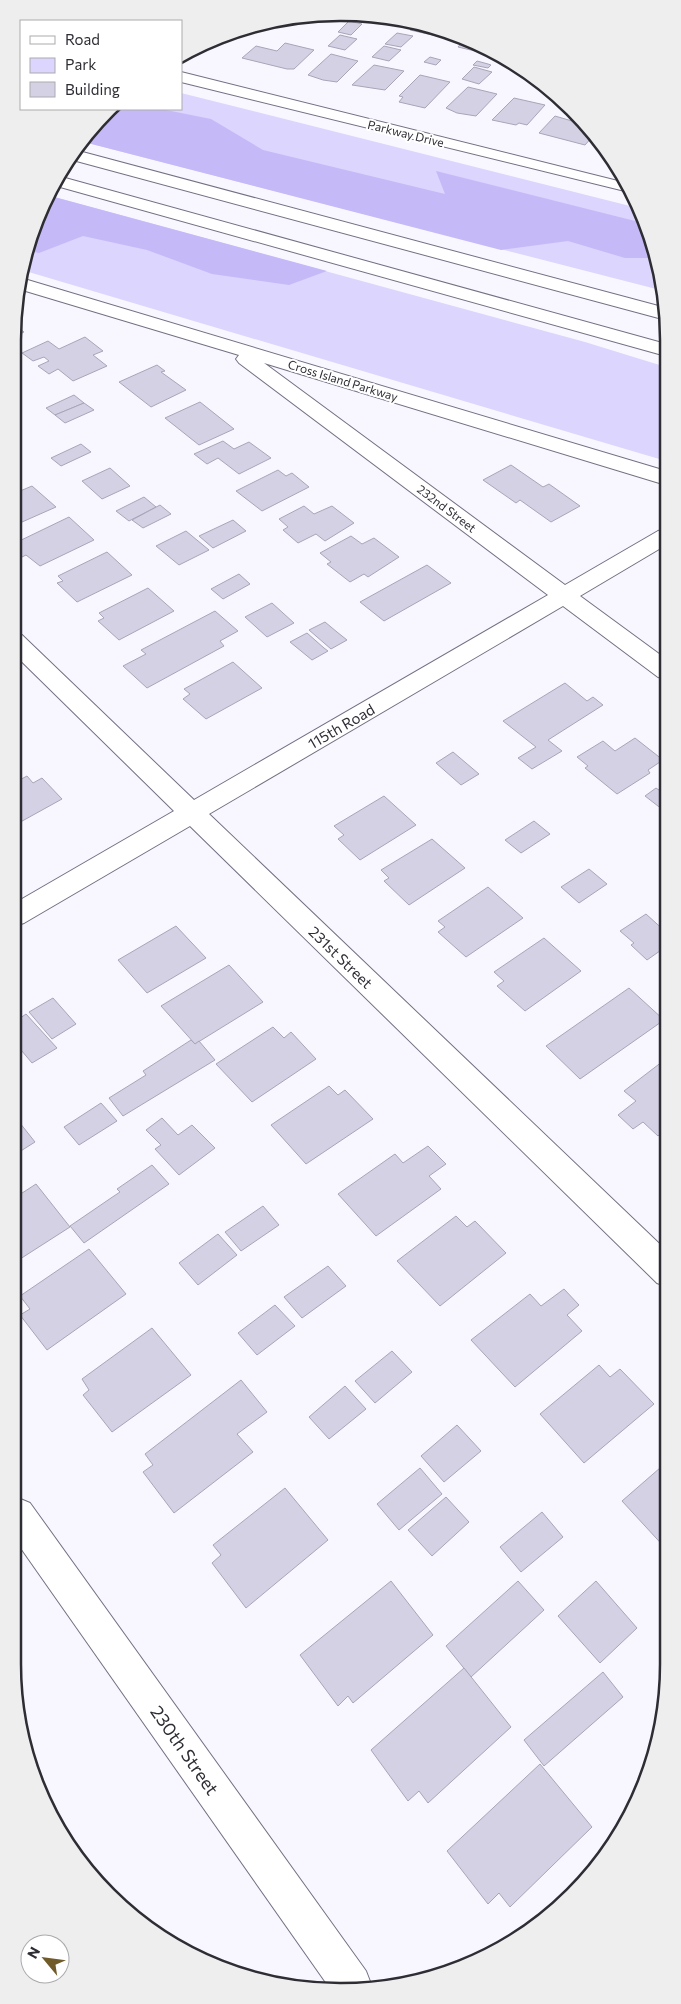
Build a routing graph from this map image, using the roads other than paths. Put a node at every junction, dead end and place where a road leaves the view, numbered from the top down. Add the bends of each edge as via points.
1 (182, 77) edge
2 (80, 156) edge
3 (63, 183) edge
4 (620, 187) edge
5 (26, 285) edge
6 (658, 312) edge
7 (227, 345) junction
8 (660, 348) edge
9 (660, 476) edge
10 (660, 540) edge
11 (565, 596) junction
12 (21, 648) edge
13 (660, 667) edge
14 (191, 813) junction
15 (21, 912) edge
16 (660, 1265) edge
17 (21, 1519) edge
18 (350, 1983) edge

1 - 4 main road, Parkway Drive
2 - 6 main road
3 - 8 main road
5 - 7 main road, Cross Island Parkway
7 - 9 main road, Cross Island Parkway
7 - 11 main road, 232nd Street
10 - 11 main road, 115th Road
11 - 13 main road, 232nd Street
11 - 14 main road, 115th Road
12 - 14 main road, 231st Street
14 - 15 main road, 115th Road
14 - 16 main road, 231st Street
17 - 18 main road, 230th Street

